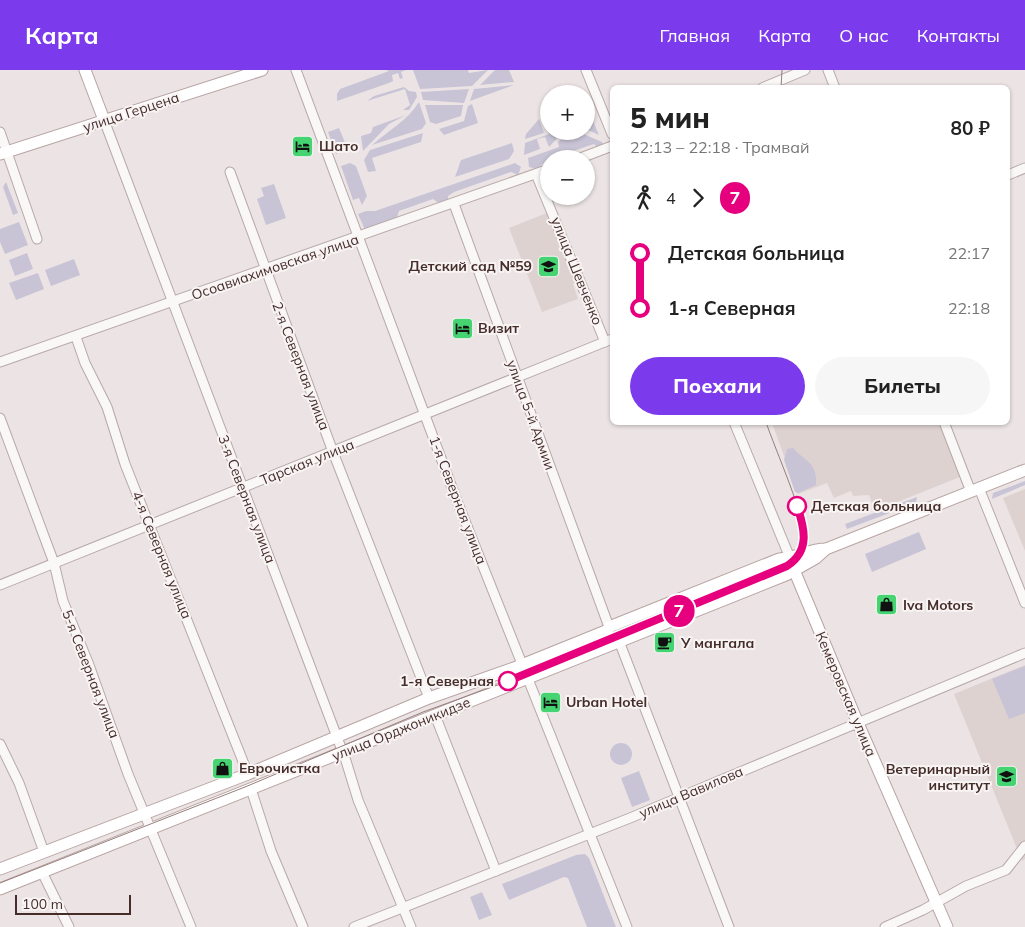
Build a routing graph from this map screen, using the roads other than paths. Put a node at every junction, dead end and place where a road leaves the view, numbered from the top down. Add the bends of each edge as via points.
1 (85, 70) edge
2 (262, 70) edge
3 (296, 70) edge
4 (586, 70) edge
5 (804, 70) edge
6 (828, 70) edge
7 (769, 85) edge
8 (834, 85) edge
9 (104, 120) junction
10 (610, 129) edge
11 (0, 132) edge
12 (610, 147) edge
13 (4, 152) edge
14 (595, 152) edge
15 (1025, 168) edge
16 (230, 172) dead end
17 (540, 172) edge
18 (536, 174) junction
19 (1010, 174) edge
20 (454, 204) junction
21 (359, 237) junction
22 (37, 239) dead end
23 (265, 270) junction
24 (172, 302) junction
25 (76, 337) junction
26 (609, 340) edge
27 (0, 362) edge
28 (517, 378) junction
29 (426, 415) junction
30 (0, 418) edge
31 (735, 425) edge
32 (945, 425) edge
33 (334, 452) junction
34 (1025, 470) edge
35 (242, 488) junction
36 (975, 490) junction
37 (150, 524) junction
38 (826, 549) junction
39 (790, 558) junction
40 (54, 564) junction
41 (794, 570) junction
42 (0, 585) edge
43 (1025, 603) edge
44 (610, 627) junction
45 (619, 642) junction
46 (1025, 653) edge
47 (523, 664) junction
48 (529, 678) junction
49 (429, 698) junction
50 (435, 715) junction
51 (857, 721) junction
52 (337, 738) junction
53 (0, 744) edge
54 (342, 752) junction
55 (248, 774) junction
56 (251, 789) junction
57 (679, 798) junction
58 (144, 814) junction
59 (150, 829) junction
60 (590, 834) junction
61 (1025, 846) edge
62 (44, 852) junction
63 (0, 869) edge
64 (496, 870) junction
65 (42, 872) junction
66 (0, 889) edge
67 (936, 903) junction
68 (403, 907) junction
69 (68, 927) edge
70 (192, 927) edge
71 (303, 927) edge
72 (354, 927) edge
73 (411, 927) edge
74 (627, 927) edge
75 (729, 927) edge
76 (885, 927) edge
77 (947, 927) edge

1 - 9 main road, 3-я Северная улица
2 - 9 main road, улица Герцена
3 - 21 street, 1-я Северная улица
4 - 10 street
5 - 7 street
6 - 8 street
9 - 13 main road, улица Герцена
9 - 24 street, 3-я Северная улица
11 - 13 street
12 - 14 street
13 - 22 street
15 - 19 street
16 - 23 street, 2-я Северная улица
17 - 18 street, Осоавиахимовская улица
18 - 20 street, Осоавиахимовская улица
18 - 26 street, улица Шевченко
20 - 21 street, Осоавиахимовская улица
20 - 28 street, улица 5-й Армии
21 - 23 street, Осоавиахимовская улица
21 - 29 street, 1-я Северная улица
23 - 24 street, Осоавиахимовская улица
23 - 33 street, 2-я Северная улица
24 - 25 street, Осоавиахимовская улица
24 - 35 street, 3-я Северная улица
25 - 27 street, Осоавиахимовская улица
25 - 37 street, 4-я Северная улица via 107,407 125,464
26 - 28 street, Тарская улица
28 - 29 street, Тарская улица
28 - 44 street, улица 5-й Армии
29 - 33 street, Тарская улица
29 - 47 street, 1-я Северная улица
30 - 40 street, 5-я Северная улица
31 - 39 street
32 - 36 street
33 - 35 street, Тарская улица
33 - 49 street, 2-я Северная улица
34 - 36 main road, улица Орджоникидзе
35 - 37 street, Тарская улица
35 - 52 street, 3-я Северная улица
36 - 38 main road, улица Орджоникидзе
36 - 43 street
37 - 40 street, Тарская улица
37 - 55 street, 4-я Северная улица
38 - 39 main road, улица Орджоникидзе
38 - 41 main road, улица Орджоникидзе
39 - 41 main road, Кемеровская улица
39 - 44 main road, улица Орджоникидзе via 779,559
40 - 42 street, Тарская улица
40 - 58 street, 5-я Северная улица via 63,601
41 - 45 main road, улица Орджоникидзе
41 - 51 main road, Кемеровская улица
44 - 47 main road, улица Орджоникидзе
45 - 48 main road, улица Орджоникидзе
45 - 57 street
46 - 51 street, улица Вавилова
47 - 48 street, 1-я Северная улица
47 - 49 main road, улица Орджоникидзе
48 - 50 main road, улица Орджоникидзе
48 - 60 street, 1-я Северная улица
49 - 52 main road, улица Орджоникидзе
50 - 54 main road, улица Орджоникидзе
50 - 64 street
51 - 57 street, улица Вавилова
51 - 67 main road, Кемеровская улица
52 - 54 street, 3-я Северная улица
52 - 55 main road, улица Орджоникидзе
53 - 62 street via 19,782
54 - 56 main road, улица Орджоникидзе
54 - 68 street, 3-я Северная улица via 358,800
55 - 58 main road, улица Орджоникидзе
56 - 59 main road, улица Орджоникидзе
56 - 71 street via 271,851
57 - 60 street, улица Вавилова
57 - 75 street
58 - 59 street, 5-я Северная улица
58 - 62 main road, улица Орджоникидзе
59 - 65 main road, улица Орджоникидзе
59 - 70 street, 5-я Северная улица
60 - 64 street, улица Вавилова
60 - 74 street, 1-я Северная улица
61 - 67 street via 1006,870 966,886
62 - 63 main road, улица Орджоникидзе
64 - 68 street, улица Вавилова
65 - 66 main road, улица Орджоникидзе
65 - 69 street
67 - 76 street
67 - 77 main road, Кемеровская улица
68 - 72 street, улица Вавилова
68 - 73 street, 3-я Северная улица

